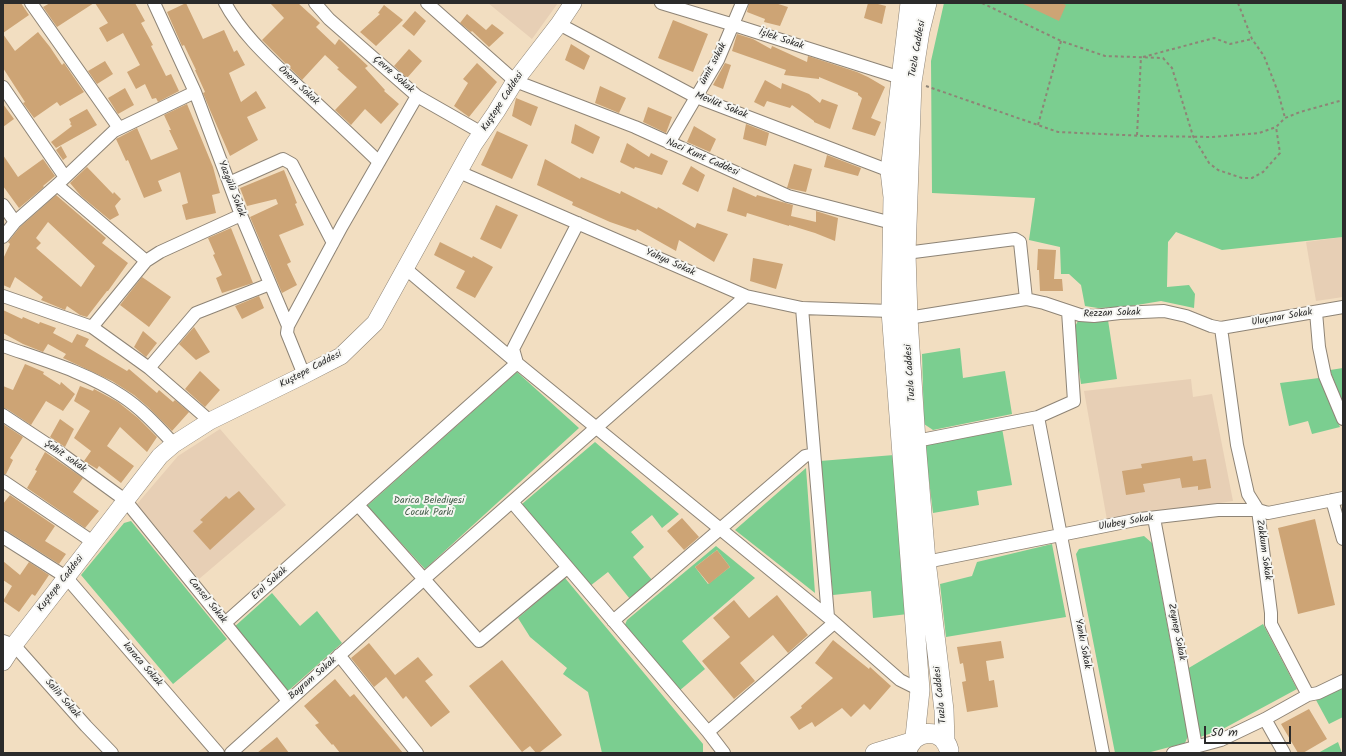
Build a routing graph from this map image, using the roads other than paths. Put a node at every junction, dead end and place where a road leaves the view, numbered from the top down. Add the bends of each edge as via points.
1 (31, 3) edge
2 (154, 3) edge
3 (225, 3) edge
4 (315, 3) edge
5 (428, 3) edge
6 (573, 3) edge
7 (661, 3) edge
8 (742, 3) edge
9 (910, 3) edge
10 (927, 3) edge
11 (559, 24) junction
12 (734, 25) junction
13 (906, 80) junction
14 (515, 81) junction
15 (3, 88) edge
16 (195, 92) junction
17 (417, 96) junction
18 (696, 97) junction
19 (120, 128) junction
20 (482, 133) junction
21 (669, 144) junction
22 (379, 162) junction
23 (890, 171) junction
24 (459, 172) junction
25 (61, 181) junction
26 (228, 183) junction
27 (3, 205) edge
28 (240, 215) junction
29 (15, 222) junction
30 (578, 223) junction
31 (892, 223) junction
32 (3, 238) edge
33 (333, 243) junction
34 (906, 253) junction
35 (146, 261) junction
36 (406, 269) junction
37 (270, 284) junction
38 (3, 296) edge
39 (746, 296) junction
40 (1026, 299) junction
41 (1343, 307) edge
42 (802, 308) junction
43 (1068, 311) junction
44 (1316, 312) junction
45 (900, 314) junction
46 (288, 326) junction
47 (92, 327) junction
48 (1221, 328) junction
49 (3, 346) edge
50 (517, 363) junction
51 (149, 368) junction
52 (304, 375) junction
53 (3, 415) edge
54 (1038, 417) junction
55 (1343, 419) edge
56 (210, 421) junction
57 (597, 428) junction
58 (916, 441) junction
59 (174, 444) junction
60 (814, 454) junction
61 (3, 481) edge
62 (1337, 499) edge
63 (125, 500) junction
64 (512, 502) junction
65 (358, 505) junction
66 (1258, 510) junction
67 (1154, 518) junction
68 (721, 530) junction
69 (1061, 535) junction
70 (3, 537) edge
71 (1343, 539) edge
72 (93, 542) junction
73 (918, 564) junction
74 (567, 568) junction
75 (66, 577) junction
76 (424, 579) junction
77 (831, 620) junction
78 (612, 621) junction
79 (225, 623) junction
80 (9, 643) edge
81 (339, 655) junction
82 (3, 662) edge
83 (1343, 681) edge
84 (920, 690) junction
85 (1308, 695) junction
86 (288, 701) junction
87 (1265, 718) junction
88 (708, 732) junction
89 (911, 744) edge
90 (1196, 747) junction
91 (947, 748) edge
92 (112, 753) edge
93 (218, 753) edge
94 (231, 753) edge
95 (417, 753) edge
96 (724, 753) edge
97 (875, 753) edge
98 (1103, 753) edge
99 (1173, 753) edge
100 (1284, 753) edge

1 - 19 street
2 - 16 street, Yazgülü Sokak
3 - 22 street, Önem Sokak via 253,41 277,66
4 - 17 street, Çevre Sokak via 329,19
5 - 14 street
6 - 11 street, Kuştepe Caddesi
7 - 12 street, İşlek Sokak
8 - 12 street, ümit sokak
9 - 13 main road, Tuzla Caddesi
10 - 13 main road, Tuzla Caddesi
11 - 14 street, Kuştepe Caddesi
11 - 18 street, Mevlüt Sokak
12 - 13 street, İşlek Sokak
12 - 18 street, ümit sokak via 718,60
13 - 23 main road, Tuzla Caddesi
13 - 34 main road, Tuzla Caddesi
14 - 20 street, Kuştepe Caddesi
14 - 21 street, Naci Kunt Caddesi via 635,127
15 - 25 street
16 - 19 street
16 - 26 street, Yazgülü Sokak
17 - 20 street, Çevre Sokak
17 - 22 street
18 - 21 street, ümit sokak
18 - 23 street, Mevlüt Sokak
19 - 25 street
20 - 24 street, Kuştepe Caddesi
21 - 31 street, Naci Kunt Caddesi via 788,196
22 - 33 street
23 - 31 main road, Tuzla Caddesi
24 - 30 street, Yahya Sokak
24 - 36 street, Kuştepe Caddesi
25 - 29 street
25 - 35 street
26 - 28 street, Yazgülü Sokak
26 - 33 street via 283,159 292,164
27 - 29 street
28 - 35 street
28 - 37 street, Yazgülü Sokak
29 - 32 street
30 - 39 street, Yahya Sokak
30 - 50 street via 513,349
31 - 45 main road, Tuzla Caddesi
33 - 46 street
34 - 40 street via 1015,239 1020,242
34 - 45 main road, Tuzla Caddesi
35 - 47 street
36 - 50 street
36 - 52 street, Kuştepe Caddesi via 375,323 341,356
37 - 46 street, Yazgülü Sokak
37 - 51 street via 196,313
38 - 47 street
39 - 42 street, Yahya Sokak
39 - 57 street
40 - 43 street, Rezzan Sokak via 1044,302
40 - 45 street, Rezzan Sokak
41 - 44 street, Uluçınar Sokak
42 - 45 street, Yahya Sokak
42 - 60 street
43 - 48 street, Rezzan Sokak via 1094,316 1164,311
43 - 54 street via 1074,401
44 - 48 street, Uluçınar Sokak
44 - 55 street via 1325,376
45 - 58 main road, Tuzla Caddesi
45 - 73 main road, Tuzla Caddesi
46 - 52 street, Yazgülü Sokak via 287,333
47 - 51 street
48 - 66 street, Zakkum Sokak via 1237,445 1248,494
49 - 59 street via 85,376 123,396 152,420
50 - 57 street
50 - 65 street, Erol Sokak
51 - 56 street
52 - 56 street, Kuştepe Caddesi
53 - 63 street, Şehit sokak
54 - 58 street
54 - 69 street, Yankı Sokak
56 - 59 street, Kuştepe Caddesi
57 - 64 street
57 - 68 street
58 - 73 main road, Tuzla Caddesi
59 - 63 street, Kuştepe Caddesi via 160,456
60 - 68 street via 805,456
60 - 77 street
61 - 72 street
62 - 66 street, Ulubey Sokak via 1268,513
62 - 71 street
63 - 72 street, Kuştepe Caddesi
63 - 79 street, Cansel Sokak
64 - 74 street
64 - 76 street
65 - 76 street
65 - 79 street, Erol Sokak
66 - 67 street, Ulubey Sokak via 1218,510
66 - 85 street, Zakkum Sokak via 1271,613 1270,624
67 - 69 street, Ulubey Sokak
67 - 90 street, Zeynep Sokak
68 - 77 street
68 - 78 street
69 - 73 street, Ulubey Sokak
69 - 98 street, Yankı Sokak
70 - 75 street, karaca Sokak
72 - 75 street, Kuştepe Caddesi
73 - 84 main road, Tuzla Caddesi
73 - 91 main road, Tuzla Caddesi via 944,710
74 - 76 street via 479,640
74 - 78 street
75 - 80 street, Kuştepe Caddesi
75 - 93 street, karaca Sokak
76 - 81 street
77 - 84 street via 900,680
77 - 88 street
78 - 88 street
79 - 86 street, Cansel Sokak
80 - 82 street, Kuştepe Caddesi
80 - 92 street, Salih Sokak
81 - 86 street, Bayram Sokak
81 - 95 street, Bayram Sokak
83 - 85 street
84 - 89 main road, Tuzla Caddesi
85 - 87 street
86 - 94 street, Bayram Sokak
87 - 90 street via 1221,740
87 - 100 street
88 - 96 street
89 - 91 main road via 921,734 928,733 941,737
89 - 97 main road
90 - 99 street

